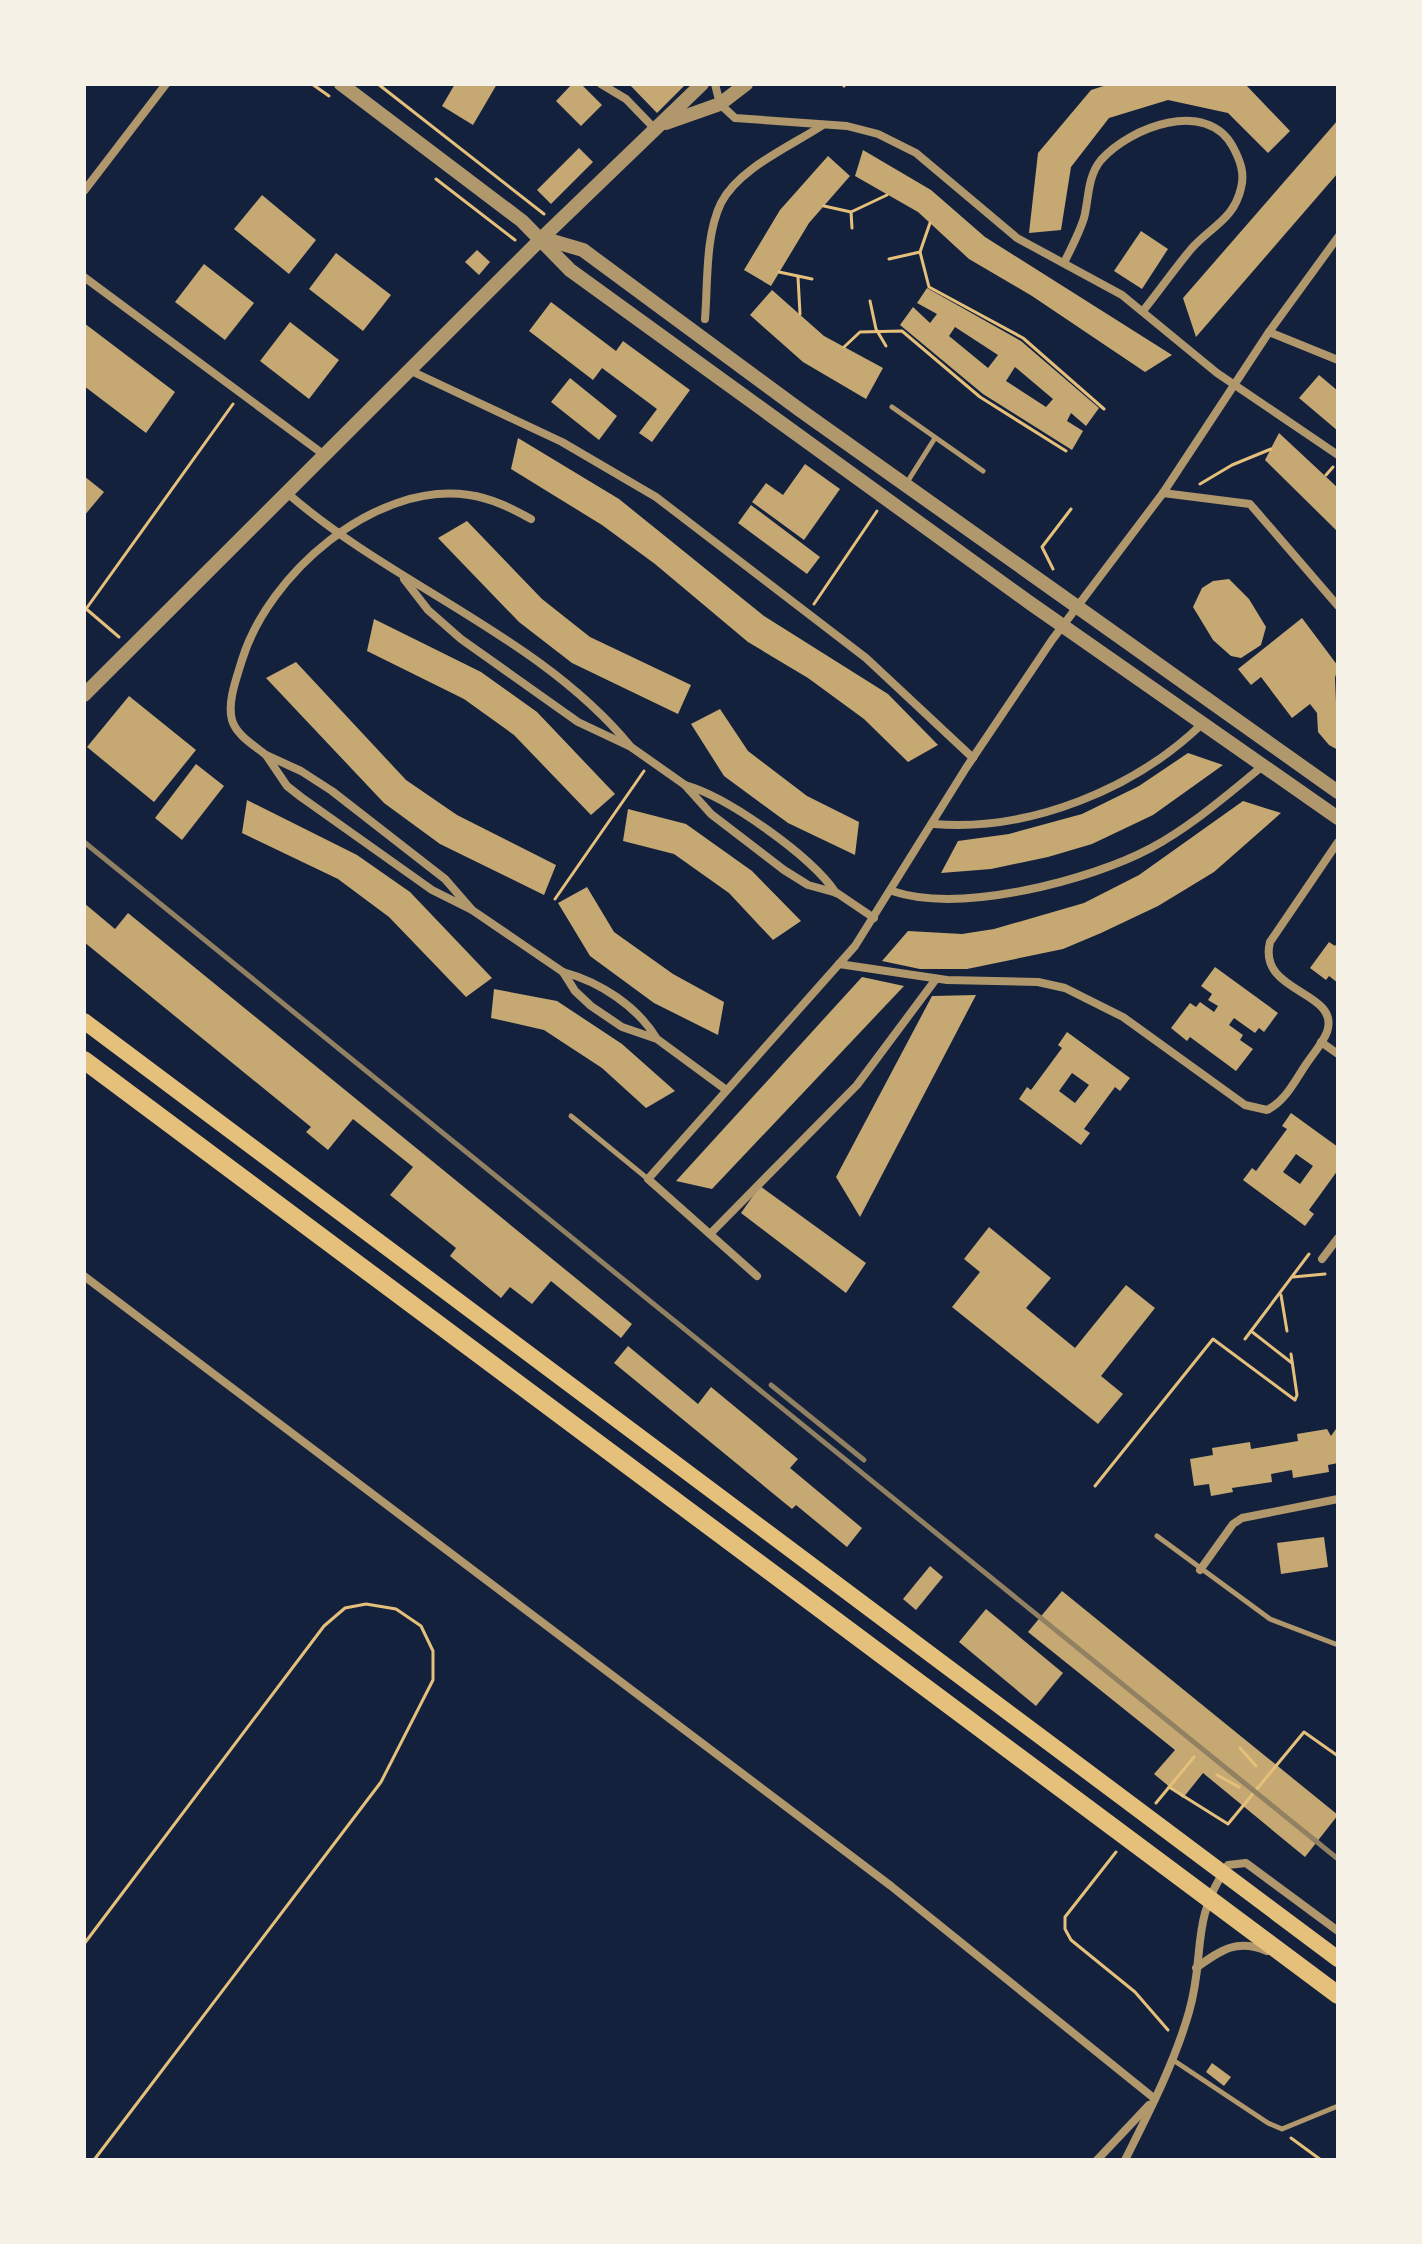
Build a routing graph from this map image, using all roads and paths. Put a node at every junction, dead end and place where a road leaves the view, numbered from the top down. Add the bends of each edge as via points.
1 (166, 84) edge
2 (341, 84) edge
3 (378, 84) edge
4 (601, 84) edge
5 (702, 84) edge
6 (715, 84) edge
7 (746, 84) edge
8 (720, 104) junction
9 (823, 124) junction
10 (655, 129) junction
11 (84, 191) edge
12 (887, 195) dead end
13 (824, 206) dead end
14 (851, 212) junction
15 (558, 223) junction
16 (930, 223) dead end
17 (852, 228) dead end
18 (1338, 237) edge
19 (542, 238) junction
20 (920, 252) junction
21 (889, 259) dead end
22 (1064, 263) junction
23 (779, 272) dead end
24 (84, 277) edge
25 (798, 277) junction
26 (812, 279) dead end
27 (870, 301) dead end
28 (1143, 311) junction
29 (800, 314) dead end
30 (705, 319) dead end
31 (876, 329) junction
32 (1269, 332) junction
33 (886, 346) dead end
34 (844, 347) dead end
35 (1338, 360) edge
36 (409, 370) junction
37 (1234, 385) junction
38 (241, 394) junction
39 (892, 407) dead end
40 (1104, 409) dead end
41 (935, 438) junction
42 (1271, 449) dead end
43 (1066, 451) dead end
44 (323, 454) junction
45 (1338, 455) edge
46 (983, 471) dead end
47 (906, 485) junction
48 (286, 492) junction
49 (1163, 493) junction
50 (1187, 499) junction
51 (879, 508) dead end
52 (1071, 509) dead end
53 (531, 519) dead end
54 (339, 534) junction
55 (1053, 569) dead end
56 (404, 579) junction
57 (1338, 606) edge
58 (1075, 607) junction
59 (85, 608) edge
60 (807, 614) junction
61 (1063, 625) junction
62 (130, 648) junction
63 (84, 695) edge
64 (1204, 722) junction
65 (631, 747) junction
66 (266, 755) junction
67 (973, 758) junction
68 (651, 761) junction
69 (1265, 765) junction
70 (685, 785) junction
71 (1338, 792) edge
72 (1338, 818) edge
73 (934, 824) junction
74 (1338, 842) edge
75 (892, 891) junction
76 (837, 893) junction
77 (555, 899) dead end
78 (472, 910) junction
79 (874, 918) junction
80 (839, 964) junction
81 (563, 972) junction
82 (936, 979) junction
83 (84, 1021) edge
84 (657, 1039) junction
85 (1321, 1042) junction
86 (1338, 1054) edge
87 (84, 1060) edge
88 (725, 1089) junction
89 (571, 1116) dead end
90 (648, 1179) junction
91 (710, 1234) junction
92 (1338, 1238) edge
93 (1309, 1254) dead end
94 (1322, 1259) dead end
95 (1325, 1274) dead end
96 (84, 1276) edge
97 (757, 1276) dead end
98 (1291, 1278) junction
99 (1281, 1292) junction
100 (1251, 1331) junction
101 (1287, 1331) dead end
102 (1245, 1339) dead end
103 (1291, 1354) dead end
104 (1292, 1363) junction
105 (1095, 1486) dead end
106 (1338, 1499) edge
107 (1157, 1536) dead end
108 (1200, 1570) junction
109 (1338, 1645) edge
110 (1240, 1748) dead end
111 (1338, 1756) edge
112 (1194, 1757) dead end
113 (1256, 1766) dead end
114 (1217, 1775) dead end
115 (1239, 1787) dead end
116 (1224, 1872) junction
117 (1087, 1887) dead end
118 (1207, 1898) junction
119 (1338, 1931) edge
120 (84, 1944) edge
121 (1338, 1959) edge
122 (1300, 1966) junction
123 (1196, 1968) junction
124 (1338, 1995) edge
125 (1178, 2047) junction
126 (1173, 2060) junction
127 (1155, 2099) junction
128 (1338, 2106) edge
129 (1275, 2127) junction
130 (94, 2160) edge
131 (1097, 2160) edge
132 (1125, 2160) edge
133 (1321, 2160) edge

1 - 11 street
2 - 19 street
3 - 15 path
4 - 10 street
5 - 10 street
6 - 8 street
7 - 8 street
8 - 9 street via 730,116 742,119
8 - 10 street
9 - 22 street via 867,131 916,153 1017,238
9 - 30 street via 747,175 724,198 714,230
10 - 15 street
12 - 14 path
13 - 14 path
14 - 17 path
15 - 19 street
16 - 20 path
18 - 32 street
19 - 36 street
19 - 47 street via 583,250
19 - 61 street via 570,270
20 - 21 path
20 - 40 path via 929,287 1023,338
22 - 28 street
22 - 28 street via 1083,220 1092,176 1104,157 1138,134 1166,124 1194,120 1214,125 1227,137 1241,166 1239,196 1226,220 1196,244
23 - 25 path
24 - 38 street
25 - 26 path
25 - 29 path
27 - 31 path
28 - 37 street
31 - 33 path
31 - 34 path via 853,335
31 - 43 path via 902,331 980,397
32 - 35 street
32 - 37 street
36 - 44 street
36 - 60 street via 521,420 644,489
37 - 45 street
37 - 49 street
38 - 44 street
38 - 59 path
39 - 41 lane
41 - 46 lane
41 - 47 lane
42 - 50 path via 1216,473
44 - 48 street
47 - 58 street
48 - 54 street
48 - 62 street
49 - 50 street
49 - 58 street
50 - 57 street via 1250,504
51 - 60 path
52 - 55 path via 1042,547
53 - 54 street via 480,497 439,495 380,511
54 - 56 street
54 - 66 street via 277,593 244,654 232,721
56 - 65 street via 461,610 579,694
56 - 65 street via 461,639 578,722
58 - 61 street
58 - 71 street
59 - 62 path
60 - 67 street via 866,658
61 - 64 street
61 - 67 street
62 - 63 street
64 - 69 street
64 - 73 street via 1147,767 1074,802 1008,820
65 - 68 street
66 - 78 street via 323,784 445,879
66 - 78 street via 294,792 432,890
67 - 73 street
68 - 70 street
68 - 77 path
69 - 72 street
69 - 75 street via 1174,834 1107,867 965,899 923,900
70 - 76 street via 721,799 808,860
70 - 76 street via 711,814 784,870 808,885
73 - 75 street
74 - 85 street via 1268,949 1271,971 1324,1010 1328,1025
75 - 79 street
76 - 79 street
78 - 81 street
79 - 80 street
80 - 82 street
80 - 88 street
81 - 84 street via 630,1007
81 - 84 street via 587,1003 622,1027
82 - 85 street via 1038,982 1072,991 1123,1017 1254,1110 1277,1104
82 - 91 street via 857,1085
83 - 116 main road
84 - 88 street
85 - 86 street
87 - 118 main road
88 - 90 street
89 - 90 lane
90 - 91 street
91 - 97 street
92 - 94 street
93 - 98 path
95 - 98 path
96 - 127 street via 891,1886
98 - 99 path
99 - 100 path
99 - 101 path
100 - 102 path
100 - 104 path
103 - 104 path
104 - 105 path via 1295,1400 1213,1339
106 - 108 street via 1242,1518
107 - 108 lane
108 - 109 lane via 1270,1619
110 - 113 path
111 - 112 path via 1304,1732 1228,1824 1169,1787
114 - 115 path
116 - 118 street
116 - 119 street via 1232,1863 1246,1863
116 - 121 main road
117 - 125 path via 1065,1917 1071,1940 1158,2016
118 - 122 main road
118 - 123 street
120 - 130 path via 324,1626 345,1608 366,1604 396,1609 421,1626 433,1651 433,1680 381,1782
122 - 123 street via 1256,1946 1238,1944
122 - 124 main road
123 - 125 street
125 - 126 street
126 - 127 street
126 - 129 lane
127 - 131 street
127 - 132 street
128 - 129 lane via 1290,2128
129 - 133 path

